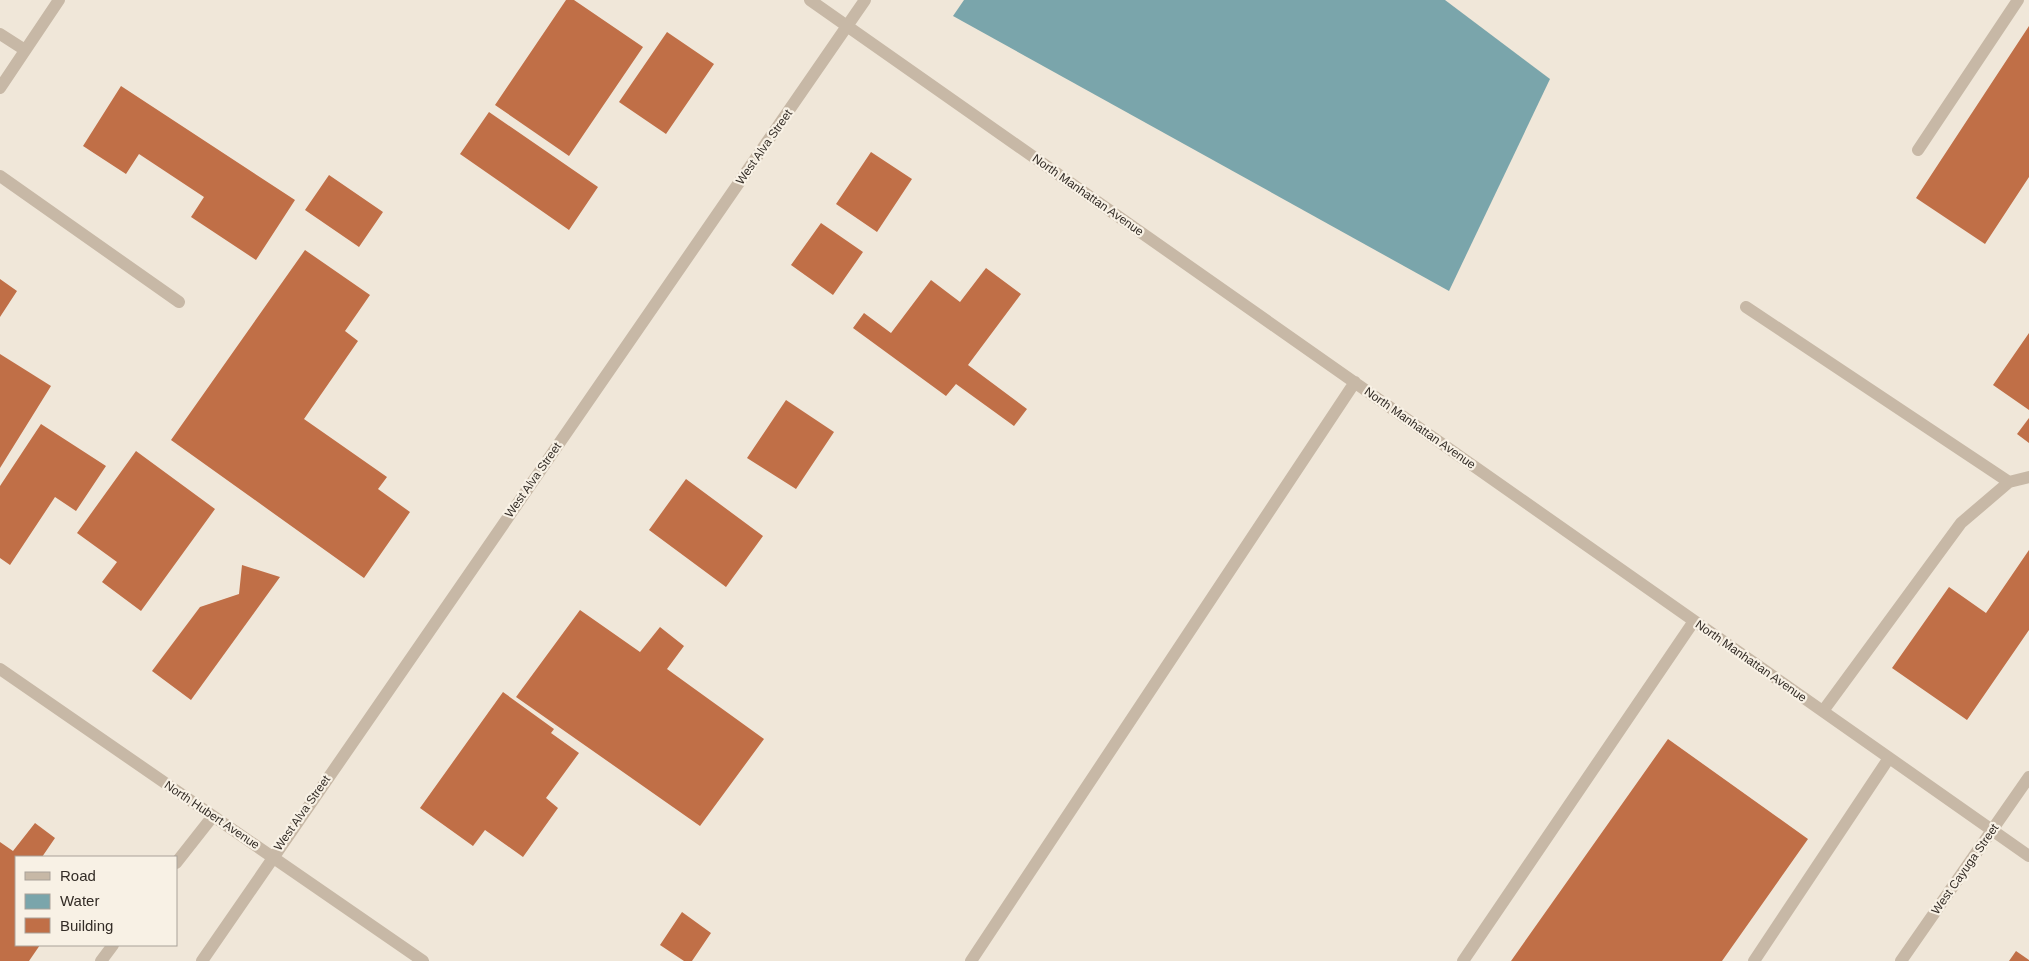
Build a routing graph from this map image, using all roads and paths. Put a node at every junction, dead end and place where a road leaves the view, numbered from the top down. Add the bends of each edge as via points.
1 (60, 0) edge
2 (810, 0) edge
3 (866, 0) edge
4 (2018, 0) edge
5 (848, 26) junction
6 (0, 34) edge
7 (26, 50) junction
8 (0, 88) edge
9 (1918, 150) dead end
10 (0, 176) edge
11 (179, 302) dead end
12 (1746, 307) dead end
13 (1354, 382) junction
14 (2029, 477) edge
15 (2009, 482) junction
16 (1694, 621) junction
17 (2, 675) edge
18 (1823, 711) junction
19 (1890, 758) junction
20 (2029, 777) edge
21 (213, 816) junction
22 (1992, 830) junction
23 (272, 856) junction
24 (2029, 856) edge
25 (178, 861) edge
26 (112, 946) edge
27 (101, 961) edge
28 (202, 961) edge
29 (422, 961) edge
30 (971, 961) edge
31 (1463, 961) edge
32 (1754, 961) edge
33 (1901, 961) edge

1 - 7 street
2 - 5 street, North Manhattan Avenue
3 - 5 street, West Alva Street
4 - 9 street
5 - 13 street, North Manhattan Avenue
5 - 23 street, West Alva Street
6 - 7 street
7 - 8 street
10 - 11 street
12 - 15 street
13 - 16 street, North Manhattan Avenue
13 - 30 street
14 - 15 street
15 - 18 street via 1960,523
16 - 18 street, North Manhattan Avenue
16 - 31 street
17 - 21 street, North Hubert Avenue
18 - 19 street, North Manhattan Avenue
19 - 22 street, North Manhattan Avenue
19 - 32 street
20 - 22 street, West Cayuga Street
21 - 23 street, North Hubert Avenue
21 - 25 street
22 - 24 street, North Manhattan Avenue
22 - 33 street, West Cayuga Street
23 - 28 street, West Alva Street
23 - 29 street, North Hubert Avenue
26 - 27 street

